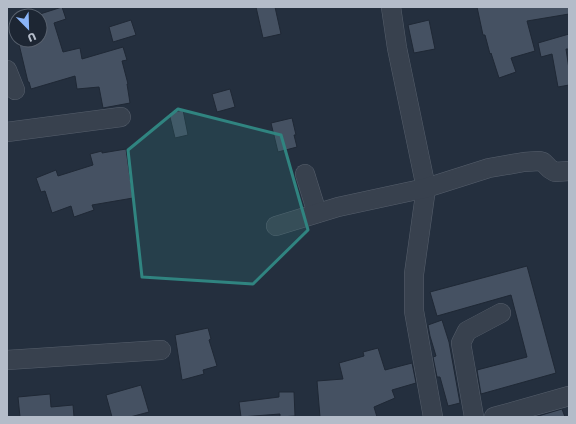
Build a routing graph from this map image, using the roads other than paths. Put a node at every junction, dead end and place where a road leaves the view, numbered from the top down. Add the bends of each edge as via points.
1 (394, 8) edge
2 (7, 70) edge
3 (15, 90) dead end
4 (122, 117) dead end
5 (7, 132) edge
6 (569, 171) edge
7 (305, 174) dead end
8 (426, 188) junction
9 (317, 213) junction
10 (276, 226) dead end
11 (501, 314) dead end
12 (161, 350) dead end
13 (7, 360) edge
14 (569, 396) edge
15 (433, 417) edge
16 (474, 417) edge
17 (494, 417) edge

1 - 8 street via 397,48
2 - 3 street
4 - 5 street
6 - 8 street via 555,172 539,161 524,162 489,168
7 - 9 street
8 - 9 street
8 - 15 street via 414,274 414,311
9 - 10 street
11 - 16 street via 466,331 461,343
12 - 13 street
14 - 17 street

